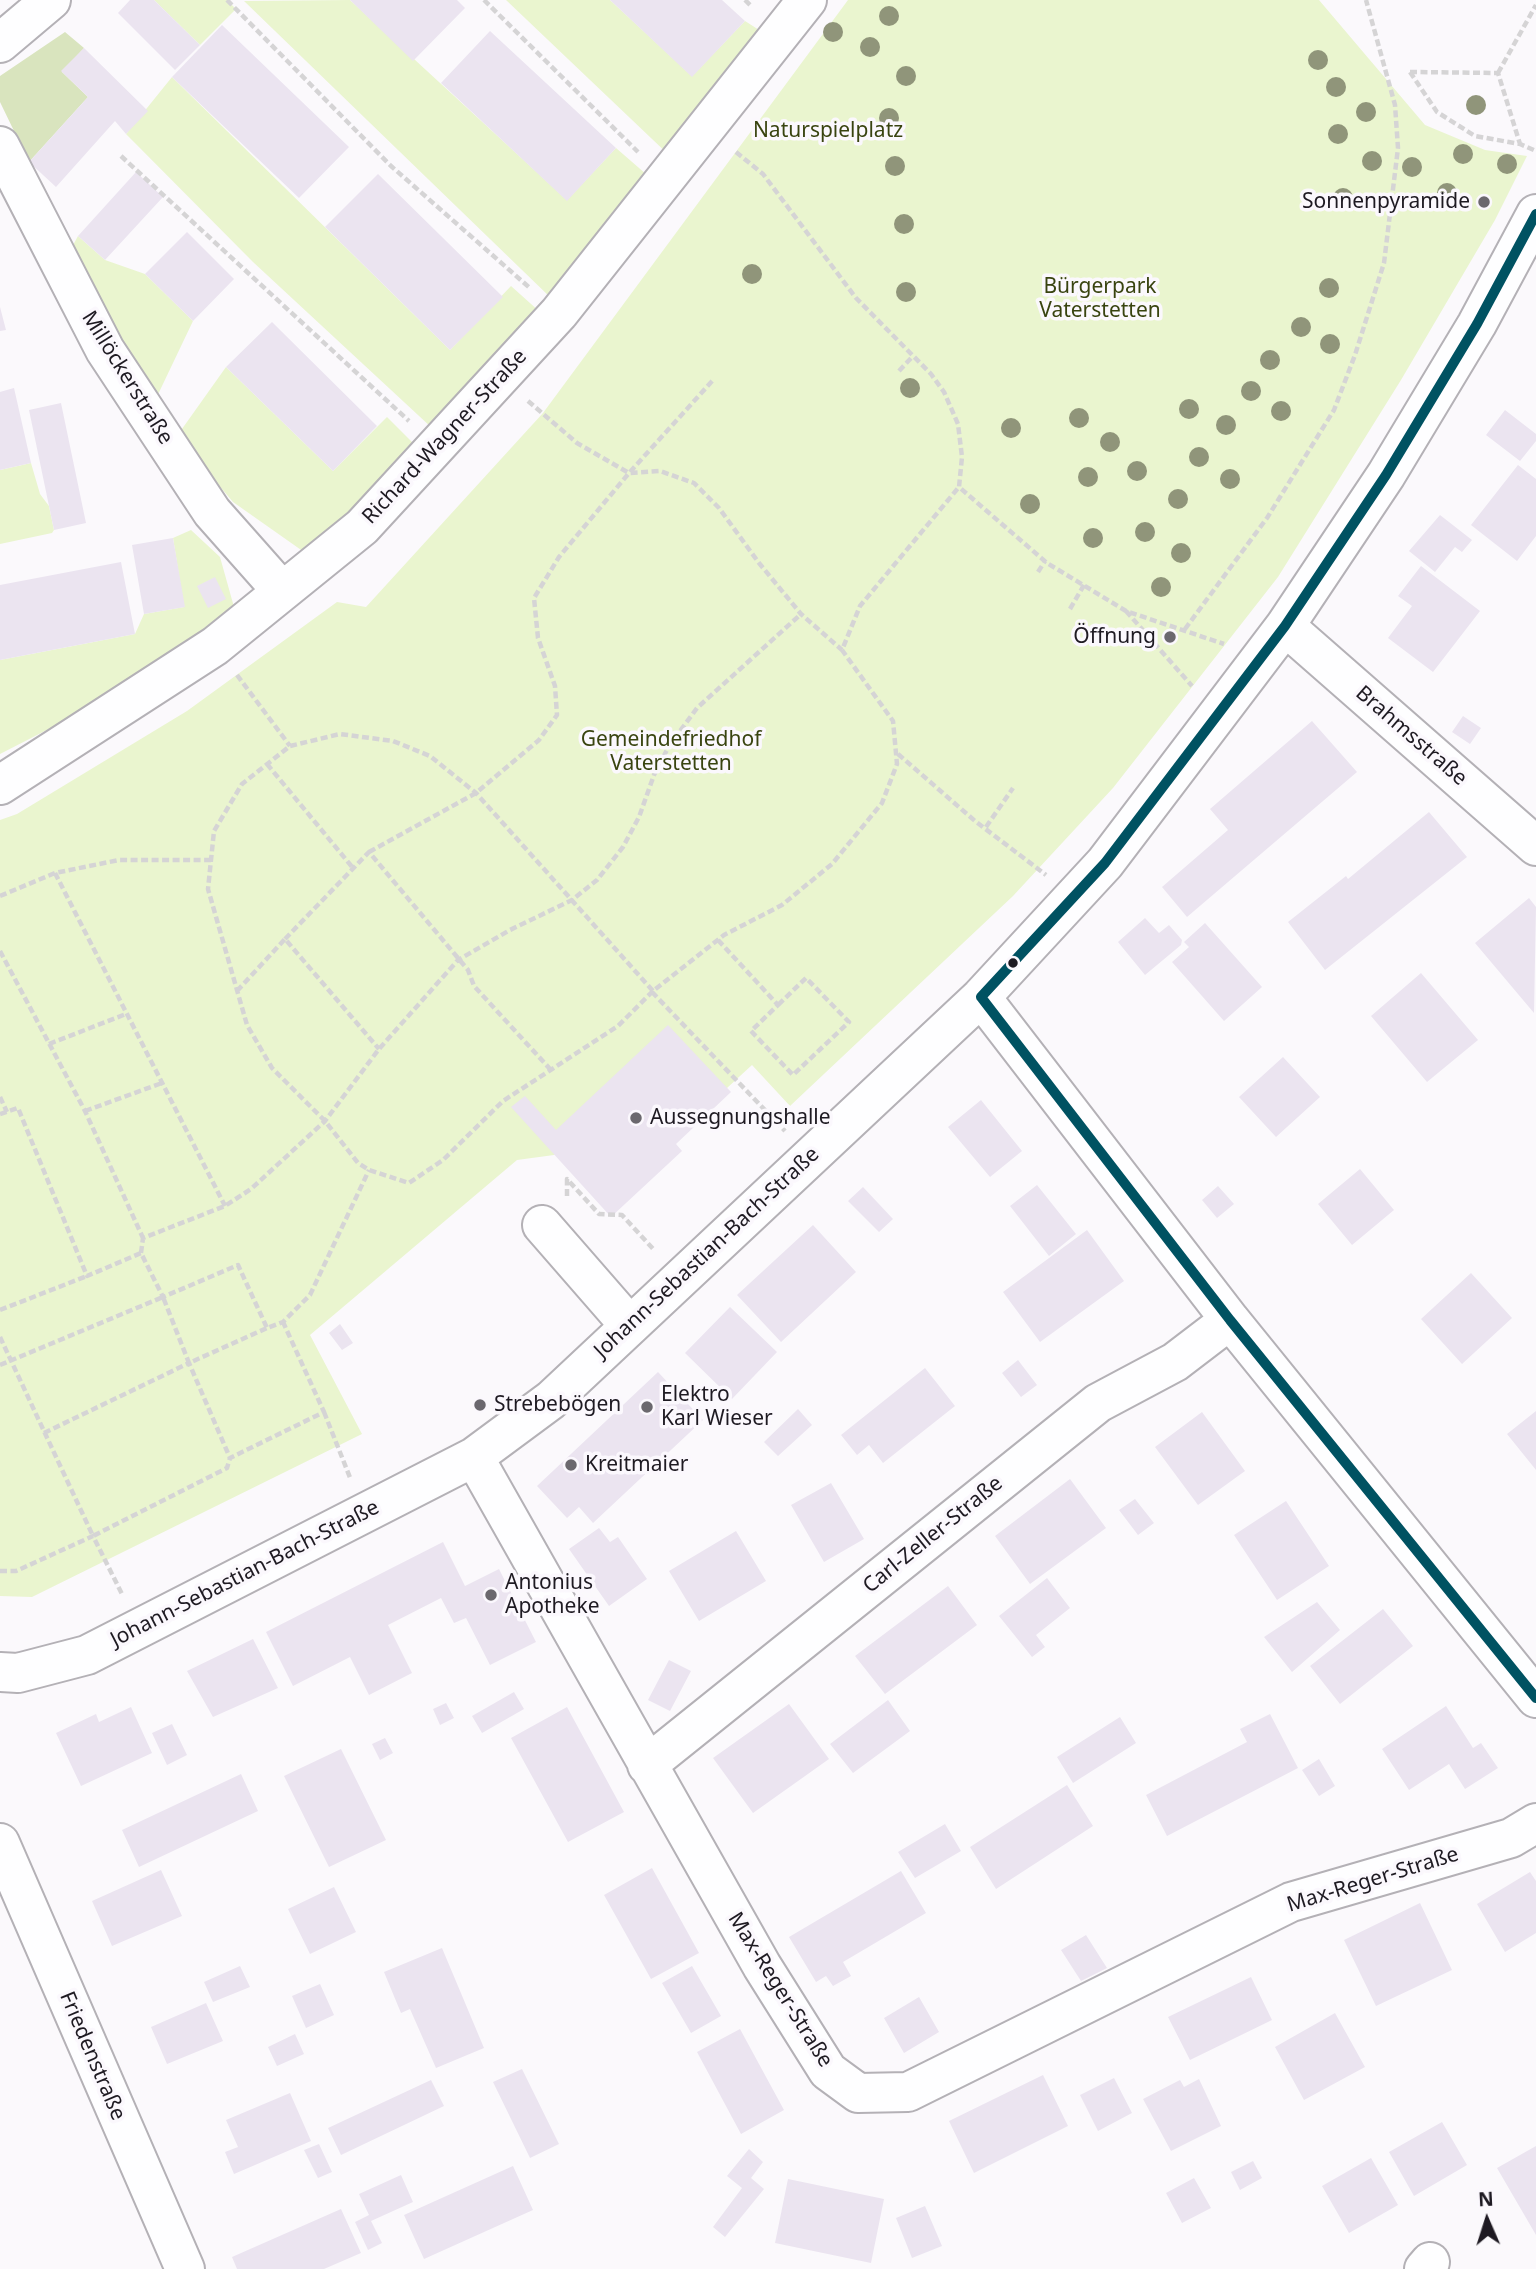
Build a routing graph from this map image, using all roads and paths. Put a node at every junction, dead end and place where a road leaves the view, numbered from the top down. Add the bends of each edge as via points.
1 (51, 0) edge
2 (227, 0) edge
3 (484, 0) edge
4 (807, 0) edge
5 (1366, 0) edge
6 (1536, 5) edge
7 (0, 43) edge
8 (1498, 73) junction
9 (705, 127) junction
10 (1520, 144) junction
11 (0, 146) edge
12 (1536, 151) edge
13 (121, 156) dead end
14 (665, 178) junction
15 (1536, 216) edge
16 (559, 313) junction
17 (913, 356) junction
18 (899, 372) dead end
19 (714, 379) dead end
20 (543, 413) dead end
21 (438, 448) junction
22 (629, 473) junction
23 (959, 487) junction
24 (1045, 561) junction
25 (1038, 572) dead end
26 (1084, 585) junction
27 (282, 591) junction
28 (1070, 609) dead end
29 (1126, 611) junction
30 (801, 614) junction
31 (1285, 626) junction
32 (1185, 629) junction
33 (1231, 647) dead end
34 (842, 650) junction
35 (237, 675) dead end
36 (1198, 692) dead end
37 (290, 746) junction
38 (898, 753) junction
39 (267, 764) junction
40 (0, 785) edge
41 (1013, 788) dead end
42 (476, 793) junction
43 (986, 828) junction
44 (1536, 846) edge
45 (369, 852) junction
46 (211, 860) junction
47 (353, 867) junction
48 (55, 873) junction
49 (1049, 877) dead end
50 (0, 896) edge
51 (572, 900) junction
52 (285, 939) junction
53 (718, 940) junction
54 (0, 951) edge
55 (458, 960) junction
56 (236, 991) junction
57 (653, 992) junction
58 (981, 996) junction
59 (778, 1005) junction
60 (126, 1014) junction
61 (49, 1044) junction
62 (379, 1049) junction
63 (550, 1069) junction
64 (162, 1083) junction
65 (0, 1097) edge
66 (85, 1111) junction
67 (7, 1112) junction
68 (0, 1114) edge
69 (325, 1121) junction
70 (786, 1132) dead end
71 (369, 1170) junction
72 (225, 1206) junction
73 (554, 1214) joint
74 (143, 1238) junction
75 (656, 1251) dead end
76 (141, 1253) junction
77 (88, 1276) junction
78 (163, 1297) junction
79 (0, 1310) edge
80 (1230, 1320) junction
81 (283, 1322) junction
82 (630, 1326) junction
83 (267, 1328) junction
84 (0, 1337) edge
85 (11, 1360) junction
86 (189, 1363) junction
87 (0, 1365) edge
88 (324, 1412) junction
89 (44, 1433) junction
90 (474, 1457) junction
91 (230, 1458) junction
92 (354, 1484) dead end
93 (93, 1536) junction
94 (0, 1571) edge
95 (124, 1597) dead end
96 (0, 1672) edge
97 (1536, 1698) edge
98 (647, 1765) junction
99 (1536, 1823) edge
100 (0, 1843) edge
101 (185, 2269) edge

1 - 7 street
2 - 16 path via 391,166
3 - 14 path
4 - 9 street, Richard-Wagner-Straße
5 - 32 path via 1395,104 1398,148 1384,262 1334,410 1273,508
6 - 8 path
8 - 10 path
8 - 10 path via 1409,72 1437,112 1475,136
9 - 14 street, Richard-Wagner-Straße
9 - 17 path via 764,174 856,298
10 - 12 path
11 - 27 street, Millöckerstraße via 105,350 212,512
13 - 21 path
14 - 16 street, Richard-Wagner-Straße
15 - 31 street, Johann-Sebastian-Bach-Straße via 1386,475
16 - 21 street, Richard-Wagner-Straße
17 - 18 path
17 - 23 path via 944,392 958,424
19 - 22 path
20 - 22 path via 577,443
21 - 27 street, Richard-Wagner-Straße via 362,527
22 - 30 path via 660,471 694,483 719,508
22 - 42 path via 559,557 534,598 538,638 555,686 557,715 539,740
23 - 24 path
23 - 34 path via 860,606
24 - 25 path
24 - 26 path
26 - 28 path
26 - 29 path
27 - 40 street, Richard-Wagner-Straße via 215,646
29 - 32 path
29 - 36 path
30 - 34 path
30 - 51 path via 696,708 669,746 623,846 597,880
31 - 44 street, Brahmsstraße
31 - 58 street, Johann-Sebastian-Bach-Straße via 1105,863
32 - 33 path
34 - 38 path via 893,721
35 - 37 path
37 - 39 path
37 - 42 path via 340,734 393,741 430,756
38 - 43 path
38 - 53 path via 882,803 832,864 782,905
39 - 46 path via 242,784 214,831
39 - 47 path
41 - 43 path
42 - 45 path
42 - 51 path
43 - 49 path
45 - 47 path
45 - 55 path
46 - 48 path via 120,860
46 - 56 path via 208,889
47 - 52 path
48 - 50 path
48 - 60 path
51 - 55 path
51 - 57 path
52 - 56 path
52 - 62 path
53 - 57 path
53 - 59 path
54 - 61 path
55 - 62 path
55 - 63 path via 474,986
56 - 69 path via 247,1025 272,1068
57 - 63 path via 618,1026
57 - 70 path
58 - 80 street
58 - 82 street, Johann-Sebastian-Bach-Straße
59 - 59 path via 751,1031 793,1075 849,1022 806,978
60 - 61 path
60 - 64 path
61 - 66 path
62 - 69 path
63 - 71 path via 503,1101 443,1160 409,1183
64 - 66 path
64 - 72 path
65 - 67 path
66 - 74 path
67 - 68 path
67 - 77 path via 18,1108
69 - 71 path via 358,1163
69 - 72 path via 251,1189
71 - 81 path via 310,1295
72 - 74 path
73 - 75 path via 567,1180 599,1214 622,1215
73 - 82 street
74 - 76 path
76 - 77 path
76 - 78 path
77 - 79 path
78 - 83 path via 238,1265
78 - 85 path
78 - 86 path
80 - 97 street
80 - 98 street, Carl-Zeller-Straße via 1175,1362 1098,1403
81 - 83 path
81 - 88 path
82 - 90 street, Johann-Sebastian-Bach-Straße via 551,1400
83 - 86 path
84 - 85 path
85 - 87 path
85 - 89 path
86 - 89 path
86 - 91 path
88 - 91 path
88 - 92 path
89 - 93 path
90 - 96 street, Johann-Sebastian-Bach-Straße via 87,1655 18,1673
90 - 98 street, Max-Reger-Straße
91 - 93 path via 227,1468
93 - 94 path via 16,1571
93 - 95 path
98 - 99 street, Max-Reger-Straße via 828,2071 858,2093 908,2092 1291,1902 1511,1838
100 - 101 street, Friedenstraße

